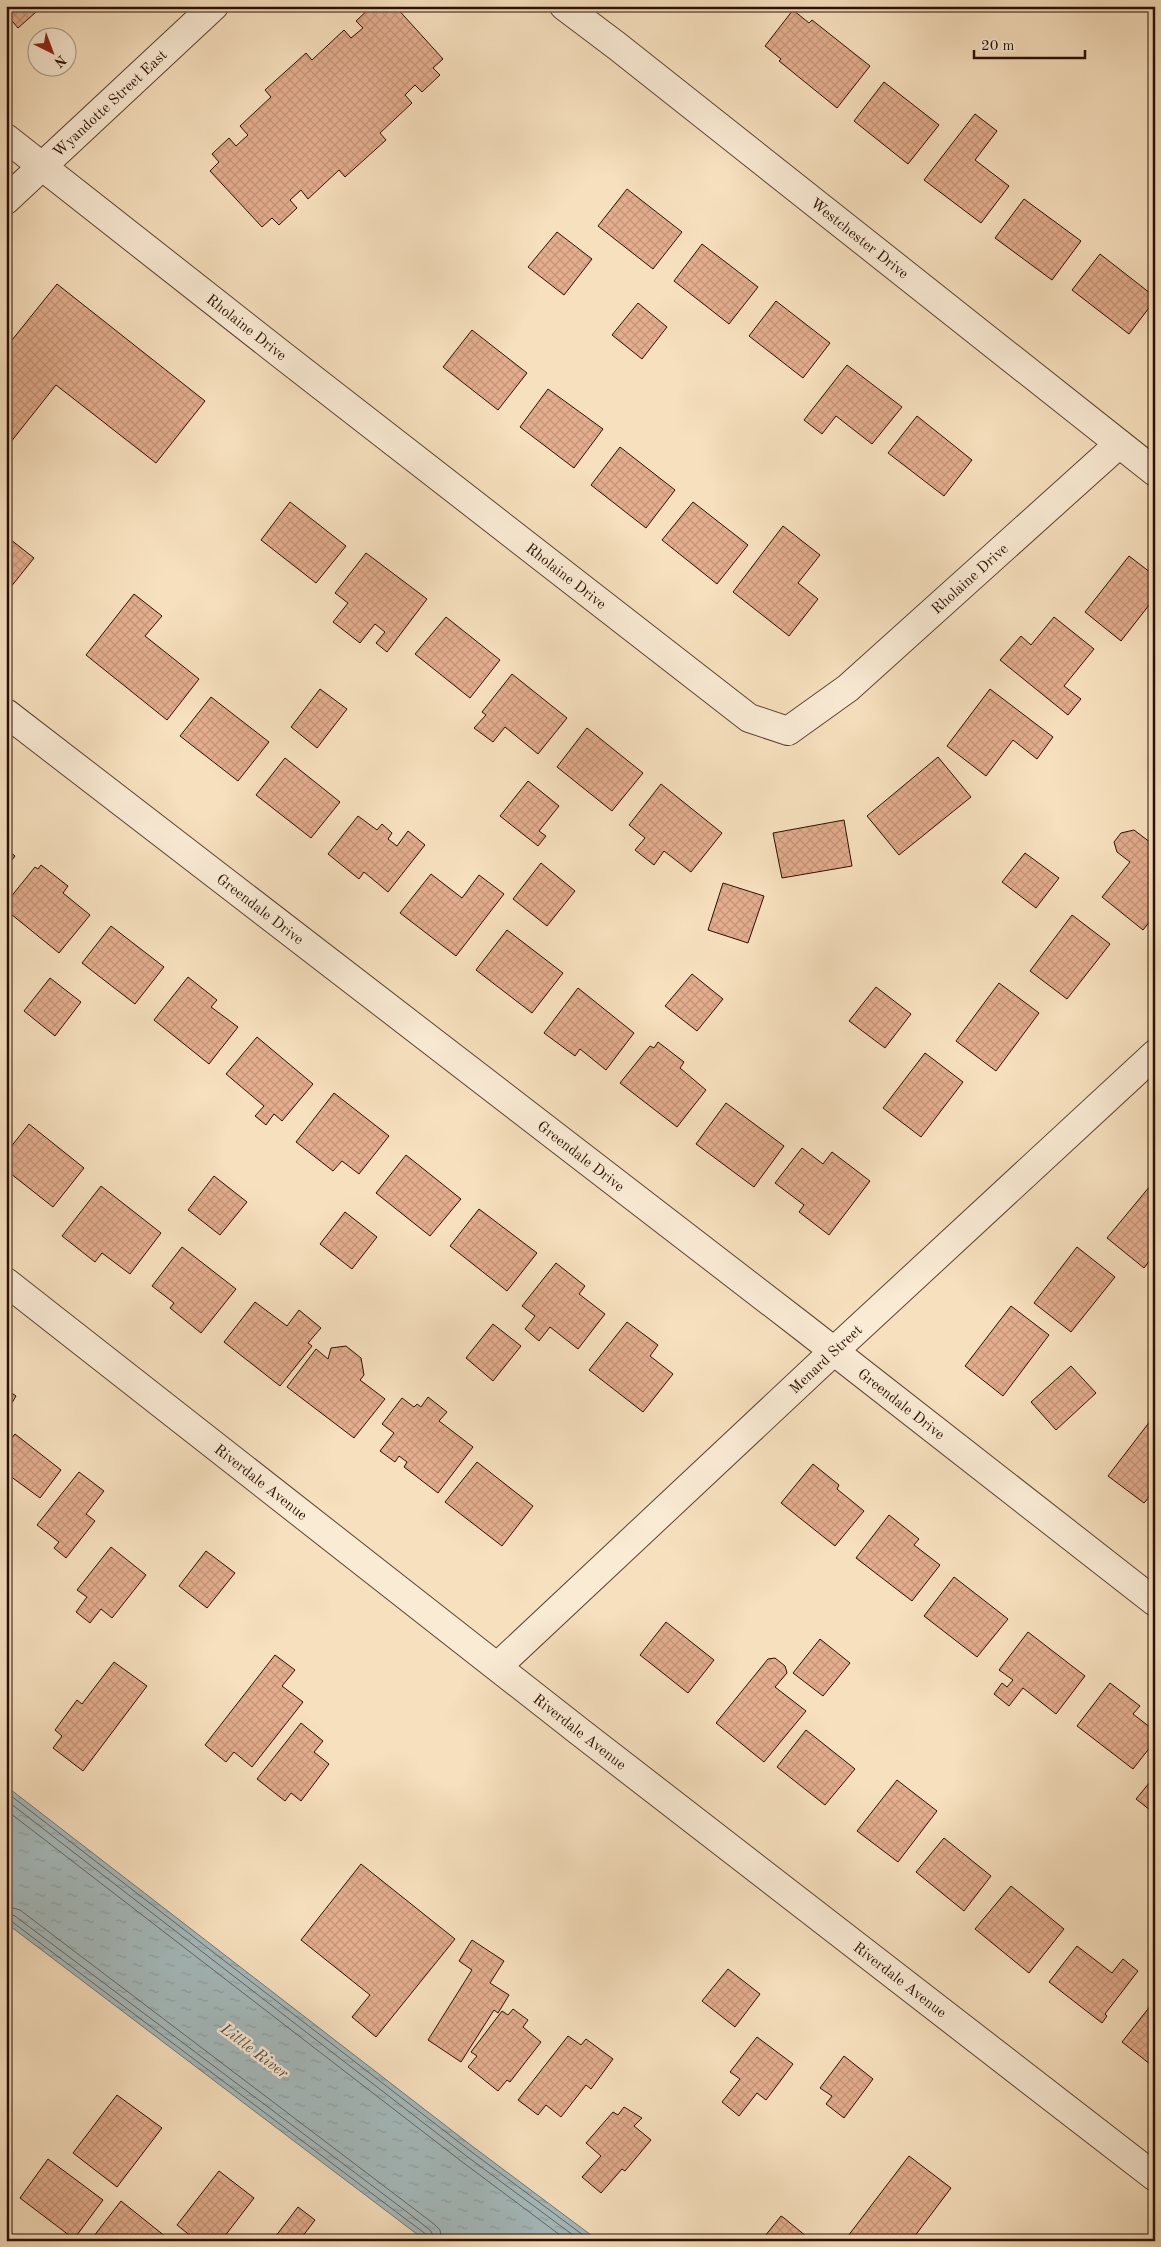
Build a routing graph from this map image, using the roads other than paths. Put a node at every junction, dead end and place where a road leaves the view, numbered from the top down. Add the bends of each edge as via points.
1 (214, 6) edge
2 (564, 6) edge
3 (6, 138) edge
4 (43, 166) junction
5 (6, 200) edge
6 (1119, 444) junction
7 (1155, 472) edge
8 (6, 713) edge
9 (1155, 1054) edge
10 (6, 1282) edge
11 (834, 1351) junction
12 (1155, 1602) edge
13 (498, 1666) junction
14 (1155, 2177) edge

1 - 4 street, Wyandotte Street East
2 - 6 street, Westchester Drive
3 - 4 street, Rholaine Drive
4 - 5 street, Wyandotte Street East
4 - 6 street, Rholaine Drive via 749,718 788,731 848,688
6 - 7 street, Westchester Drive
8 - 11 street, Greendale Drive
9 - 11 street, Menard Street
10 - 13 street, Riverdale Avenue
11 - 12 street, Greendale Drive
11 - 13 street, Menard Street
13 - 14 street, Riverdale Avenue

